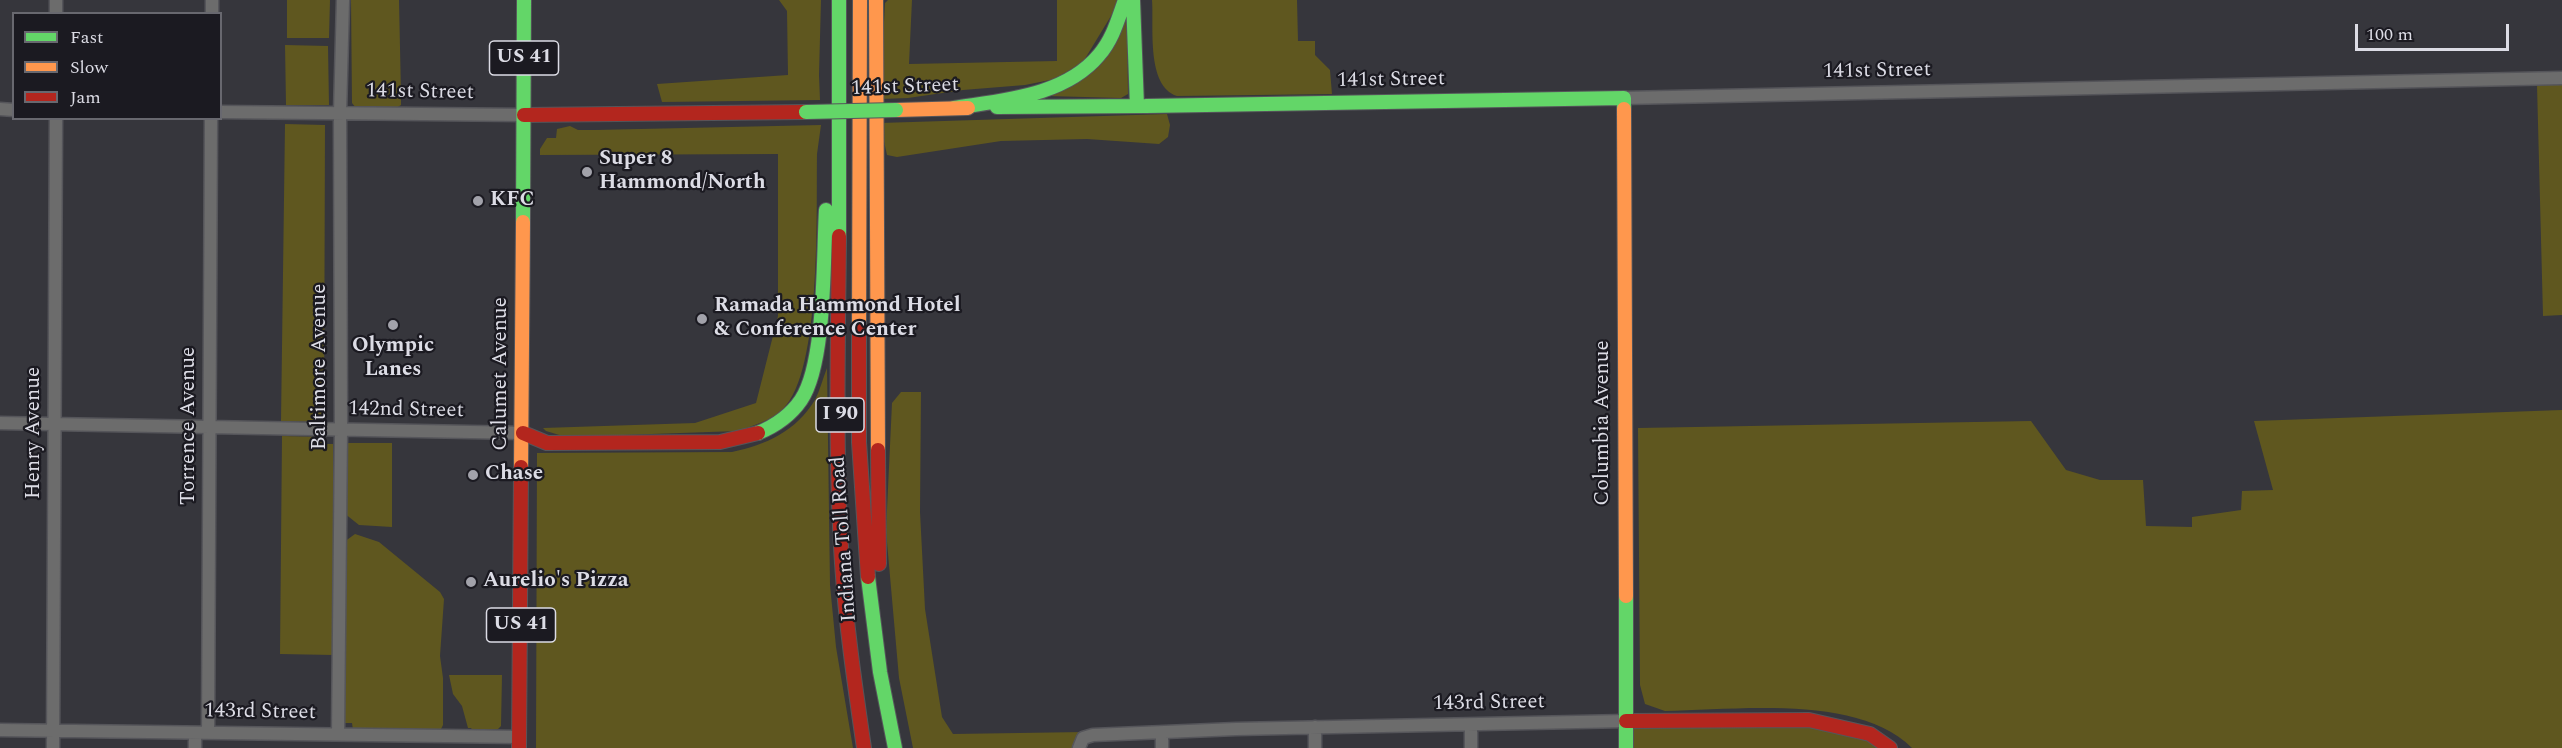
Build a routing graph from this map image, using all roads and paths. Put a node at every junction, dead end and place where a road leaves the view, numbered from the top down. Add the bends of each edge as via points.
1 (343, 0) edge
2 (524, 0) edge
3 (840, 0) edge
4 (860, 0) edge
5 (876, 0) edge
6 (1125, 0) edge
7 (1133, 0) edge
8 (1144, 0) edge
9 (2562, 78) edge
10 (841, 81) junction
11 (1624, 98) junction
12 (1141, 106) junction
13 (954, 108) junction
14 (222, 112) edge
15 (340, 113) junction
16 (524, 115) junction
17 (56, 120) edge
18 (212, 120) edge
19 (0, 423) edge
20 (54, 424) junction
21 (210, 427) junction
22 (341, 430) junction
23 (523, 433) junction
24 (886, 713) junction
25 (1626, 721) junction
26 (1470, 725) junction
27 (1315, 728) junction
28 (0, 730) edge
29 (53, 731) junction
30 (195, 733) junction
31 (208, 733) junction
32 (1162, 733) junction
33 (338, 735) junction
34 (359, 735) junction
35 (519, 742) edge
36 (1081, 743) edge
37 (53, 748) edge
38 (195, 748) edge
39 (359, 748) edge
40 (864, 748) edge
41 (895, 748) edge
42 (1162, 748) edge
43 (1315, 748) edge
44 (1471, 748) edge
45 (1626, 748) edge
46 (1890, 748) edge

1 - 15 street, Baltimore Avenue
2 - 16 main road, Calumet Avenue / US 41
3 - 10 main road, Indiana Toll Road / I 90
4 - 24 main road, Indiana Toll Road / I 90 via 861,500 870,614
5 - 24 main road via 879,554
6 - 13 main road via 1111,38 1096,60 1077,76 1030,94
7 - 12 main road
8 - 12 main road
9 - 11 street, 141st Street
10 - 23 main road via 829,138 818,352 806,392 795,408 762,433 720,442 547,443
10 - 40 main road, Indiana Toll Road / I 90 via 841,549 850,662
11 - 12 main road, 141st Street
11 - 25 main road, Columbia Avenue
12 - 13 main road, 141st Street
13 - 16 main road, 141st Street, bridge
14 - 15 street, 141st Street
15 - 16 street, 141st Street
15 - 22 street, Baltimore Avenue
16 - 23 main road, Calumet Avenue / US 41
17 - 20 street, Henry Avenue
18 - 21 street, Torrence Avenue
19 - 20 street, 142nd Street
20 - 21 street, 142nd Street
20 - 29 street, Henry Avenue
21 - 22 street, 142nd Street
21 - 31 street, Torrence Avenue
22 - 23 street, 142nd Street
22 - 33 street, Baltimore Avenue
23 - 35 main road, Calumet Avenue / US 41
24 - 41 main road, Indiana Toll Road / I 90
25 - 26 street, 143rd Street
25 - 45 main road, Columbia Avenue
25 - 46 main road, 143rd Street via 1809,720 1870,734
26 - 27 street, 143rd Street
26 - 44 street
27 - 32 street, 143rd Street
27 - 43 street
28 - 29 street, 143rd Street
29 - 30 street, 143rd Street
29 - 37 street, Henry Avenue
30 - 31 street, 143rd Street
30 - 38 street
31 - 33 street, 143rd Street
32 - 36 street, 143rd Street via 1093,735
32 - 42 street
33 - 34 street, 143rd Street
34 - 35 street, 143rd Street
34 - 39 street

